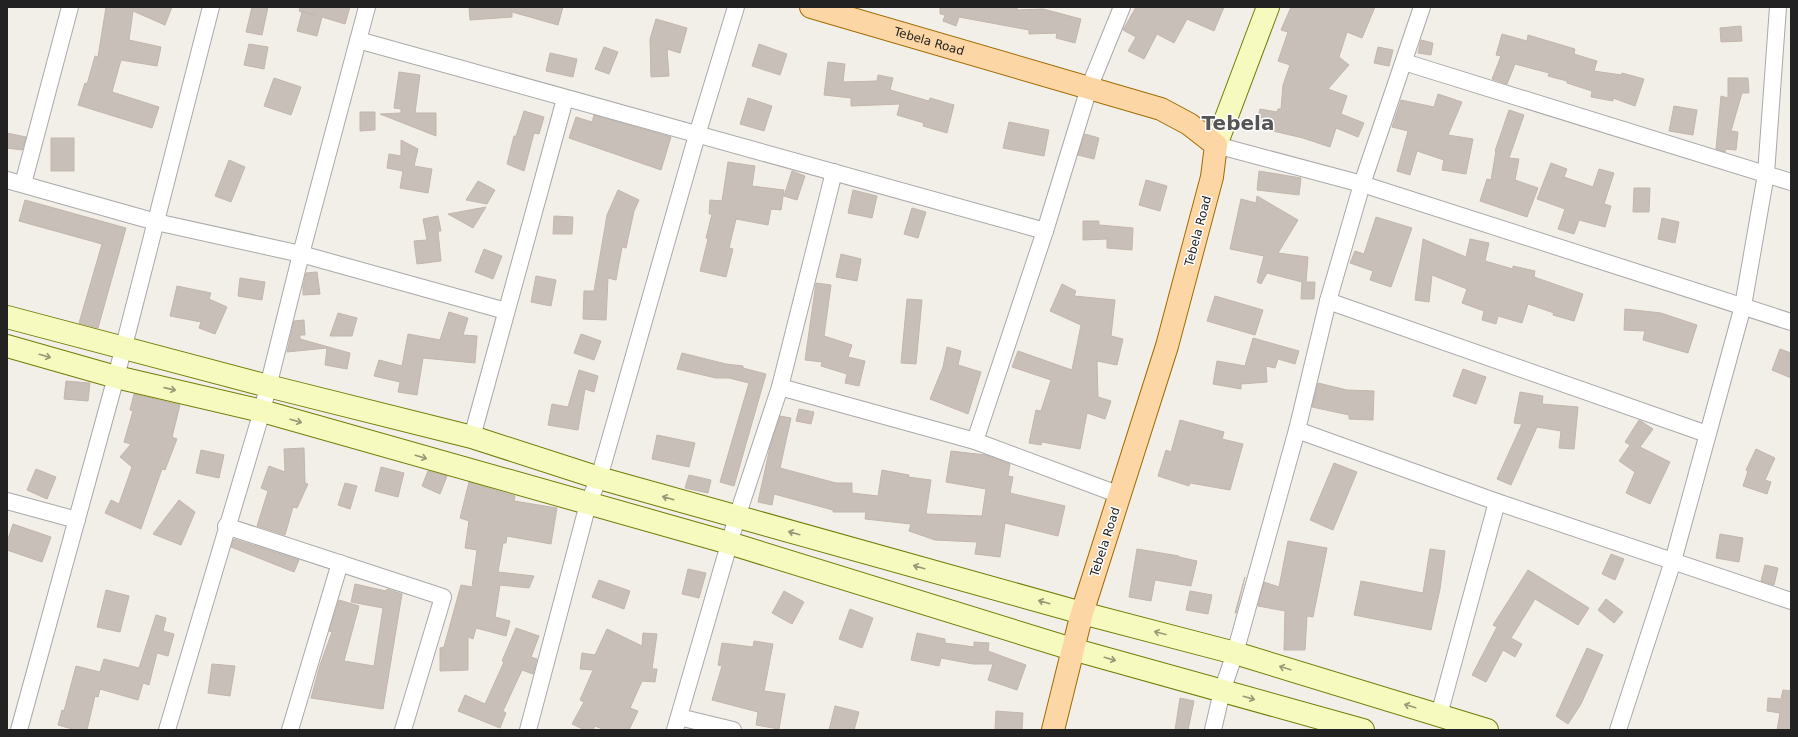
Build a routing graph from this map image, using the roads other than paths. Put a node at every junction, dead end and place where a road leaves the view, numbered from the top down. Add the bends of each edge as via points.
1 (70, 7) edge
2 (211, 7) edge
3 (367, 7) edge
4 (736, 7) edge
5 (811, 7) edge
6 (1122, 7) edge
7 (1268, 7) edge
8 (1422, 7) edge
9 (1778, 7) edge
10 (358, 40) junction
11 (1404, 62) junction
12 (1089, 88) junction
13 (565, 99) junction
14 (697, 135) junction
15 (1216, 145) junction
16 (834, 172) junction
17 (1766, 174) junction
18 (7, 180) edge
19 (1791, 182) edge
20 (23, 184) junction
21 (1362, 184) junction
22 (156, 222) junction
23 (1045, 231) junction
24 (300, 254) junction
25 (1328, 301) junction
26 (1743, 306) junction
27 (506, 311) junction
28 (7, 317) edge
29 (1791, 322) edge
30 (7, 346) edge
31 (123, 348) junction
32 (116, 376) junction
33 (268, 386) junction
34 (780, 387) junction
35 (262, 411) junction
36 (1297, 430) junction
37 (1707, 434) junction
38 (472, 437) junction
39 (975, 442) junction
40 (599, 478) junction
41 (1120, 495) junction
42 (7, 501) edge
43 (1497, 502) junction
44 (588, 504) junction
45 (736, 517) junction
46 (77, 520) junction
47 (226, 526) junction
48 (729, 543) junction
49 (1673, 561) junction
50 (340, 563) junction
51 (1791, 601) edge
52 (1082, 613) junction
53 (1072, 649) junction
54 (1235, 653) junction
55 (1222, 691) junction
56 (1439, 715) junction
57 (677, 723) edge
58 (19, 730) edge
59 (168, 730) edge
60 (290, 730) edge
61 (403, 730) edge
62 (528, 730) edge
63 (733, 730) edge
64 (1053, 730) edge
65 (1213, 730) edge
66 (1363, 730) edge
67 (1487, 730) edge
68 (1618, 730) edge

1 - 20 street
2 - 22 street
3 - 10 street
4 - 14 street
5 - 12 main road, Tebela Road
6 - 12 street
7 - 15 main road
8 - 11 street
9 - 17 street
10 - 13 street
10 - 24 street
11 - 17 street
11 - 21 street
12 - 15 main road, Tebela Road via 1161,109 1189,124
12 - 23 street
13 - 14 street
13 - 27 street
14 - 16 street
14 - 40 street
15 - 21 street
15 - 41 main road, Tebela Road via 1212,177 1168,346
16 - 23 street
16 - 34 street
17 - 19 street
17 - 26 street
18 - 20 street
20 - 22 street
21 - 25 street
21 - 26 street
22 - 24 street
22 - 31 street
23 - 39 street
24 - 27 street
24 - 33 street
25 - 36 street
25 - 37 street
26 - 29 street
26 - 37 street
27 - 38 street
28 - 31 main road
30 -> 32 main road
31 - 32 street
31 - 33 main road
32 -> 35 main road
32 - 46 street
33 - 35 street
33 - 38 main road
34 - 39 street
34 - 45 street
35 -> 44 main road
35 - 47 street
36 - 43 street
36 - 54 street
37 - 49 street
38 - 40 main road
39 - 41 street
40 - 44 street
45 -> 40 main road
41 - 52 main road, Tebela Road
42 - 46 street
43 - 49 street
43 - 56 street
44 - 48 main road
44 - 62 street
45 - 48 street
52 -> 45 main road
46 - 58 street
47 - 50 street
47 - 59 street
48 - 53 main road
48 - 57 street
49 - 51 street
49 - 68 street
50 - 60 street
50 - 61 street via 443,597
52 - 53 main road, Tebela Road
54 -> 52 main road
53 -> 55 main road
53 - 64 main road, Tebela Road
54 - 55 street
56 -> 54 main road
55 - 65 street
55 -> 66 main road
56 - 67 main road
57 - 63 street

